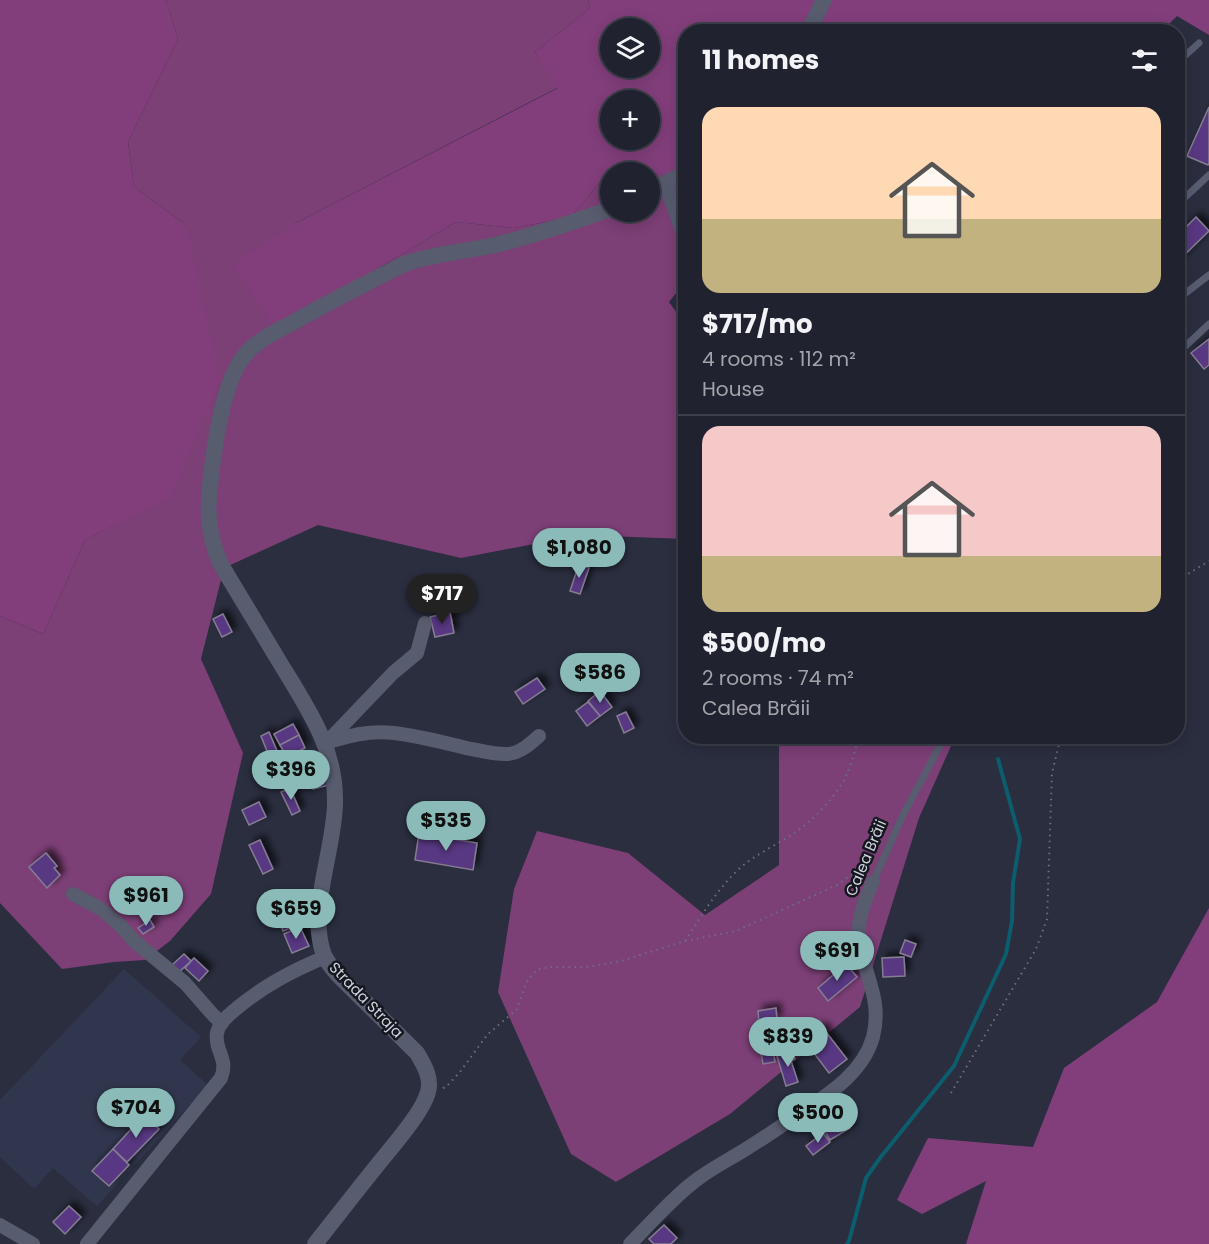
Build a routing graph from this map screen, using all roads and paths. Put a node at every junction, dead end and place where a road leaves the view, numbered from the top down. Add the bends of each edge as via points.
1 (824, 0) edge
2 (812, 24) edge
3 (1199, 43) dead end
4 (1185, 56) edge
5 (1209, 175) edge
6 (678, 176) edge
7 (660, 185) edge
8 (660, 193) edge
9 (1185, 197) edge
10 (600, 213) edge
11 (678, 227) edge
12 (1209, 275) edge
13 (1185, 294) edge
14 (1209, 324) edge
15 (1185, 346) edge
16 (1209, 561) edge
17 (1185, 576) edge
18 (425, 623) dead end
19 (539, 736) dead end
20 (325, 743) junction
21 (857, 744) edge
22 (941, 744) edge
23 (1059, 744) edge
24 (886, 849) junction
25 (873, 882) joint
26 (74, 894) dead end
27 (685, 941) junction
28 (325, 957) junction
29 (222, 1023) junction
30 (428, 1092) junction
31 (951, 1093) dead end
32 (0, 1225) edge
33 (33, 1244) edge
34 (87, 1244) edge
35 (315, 1244) edge
36 (630, 1244) edge

1 - 2 main road
3 - 4 lane
5 - 9 lane
6 - 7 main road
8 - 11 street
10 - 20 main road, Strada Straja via 554,230 404,264 262,340 236,368 214,453 208,504 213,546
12 - 13 lane
14 - 15 lane
16 - 17 path
18 - 20 street via 417,652
19 - 20 street via 508,754 393,733 362,733
20 - 28 main road, Strada Straja via 331,758 335,800 320,903
21 - 27 path via 845,777 833,795 796,832 742,866 719,889
22 - 24 lane, Calea Brăii
23 - 31 path via 1052,773 1047,919 1036,949
24 - 25 lane, Calea Brăii
24 - 27 path via 837,885 805,900 736,931
25 - 36 street, Calea Brăii via 863,904 859,938 876,1007 873,1038 864,1057 831,1093 688,1186
26 - 29 street via 120,926 185,983
27 - 30 path via 621,961 538,969 526,983 517,1009 487,1035 446,1087
28 - 29 street via 268,984
28 - 30 main road, Strada Straja via 341,979 417,1053 428,1076
29 - 34 street via 216,1036 224,1063 221,1078
30 - 35 main road via 405,1130
32 - 33 street

